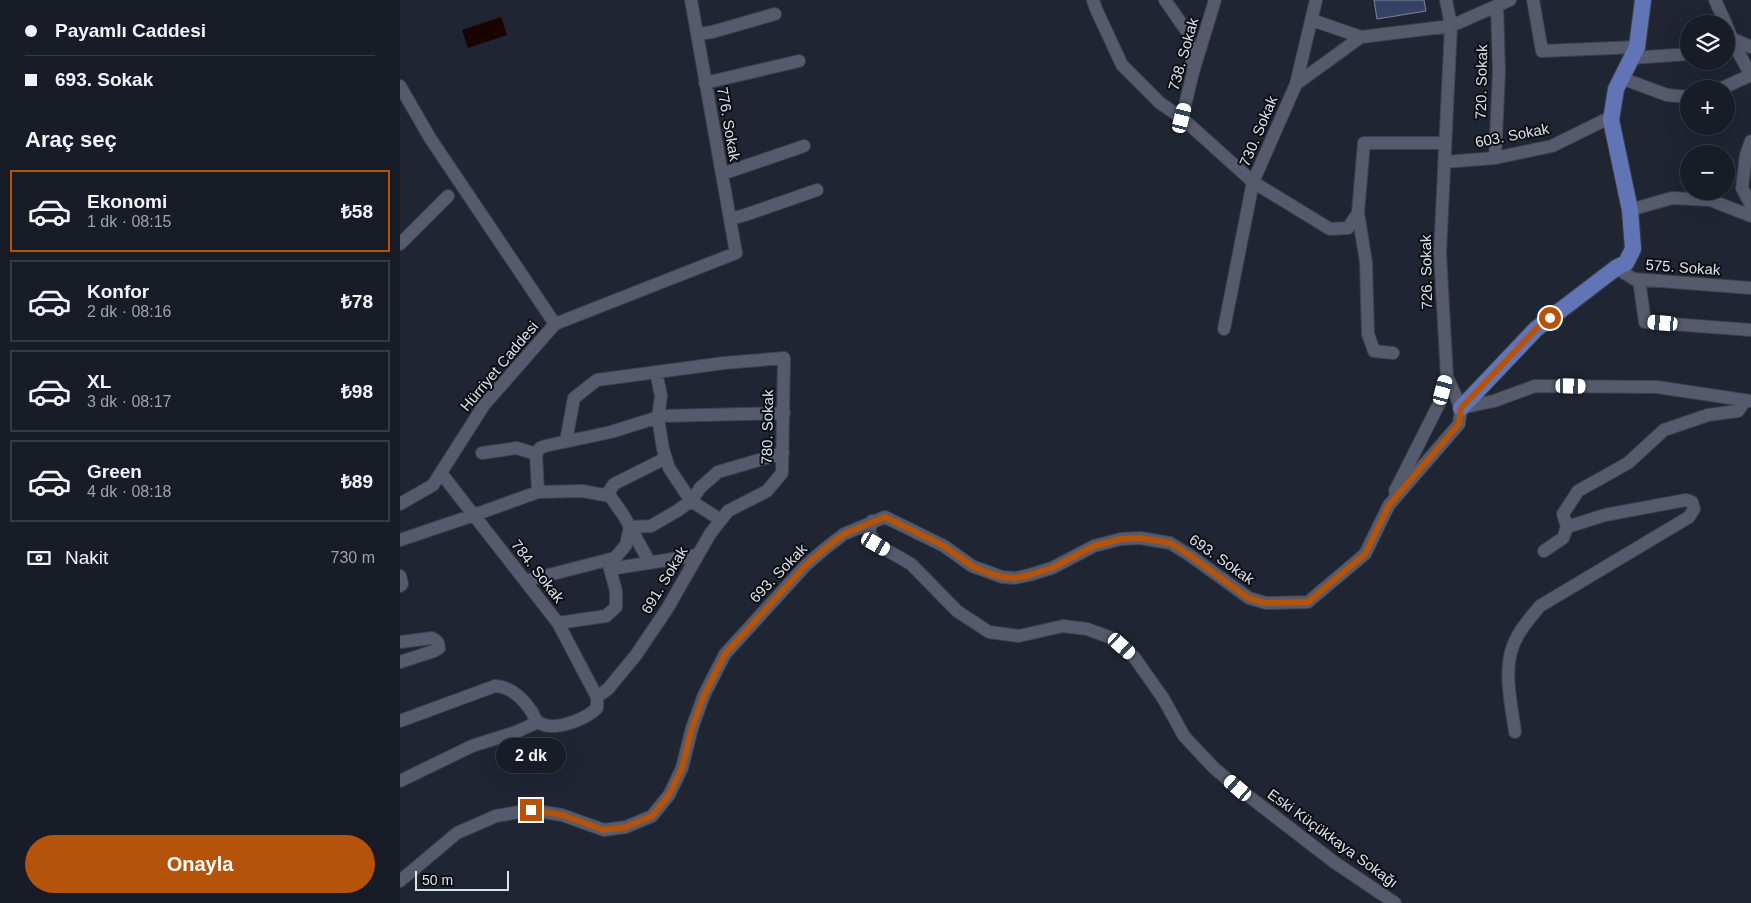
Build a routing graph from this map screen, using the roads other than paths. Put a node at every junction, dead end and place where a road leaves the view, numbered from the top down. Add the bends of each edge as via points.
1 (690, 0) edge
2 (1094, 0) edge
3 (1165, 0) edge
4 (1215, 0) edge
5 (1316, 0) edge
6 (1446, 0) edge
7 (1510, 0) edge
8 (1533, 0) edge
9 (1643, 0) edge
10 (1716, 0) edge
11 (1497, 6) junction
12 (775, 14) dead end
13 (1722, 15) edge
14 (1312, 20) junction
15 (1451, 26) junction
16 (697, 34) junction
17 (1361, 37) junction
18 (1735, 47) edge
19 (1751, 48) edge
20 (1735, 51) edge
21 (1635, 53) junction
22 (1680, 54) edge
23 (799, 61) dead end
24 (1193, 72) junction
25 (1751, 75) edge
26 (1621, 78) junction
27 (1735, 82) edge
28 (705, 83) junction
29 (1296, 84) junction
30 (400, 86) edge
31 (1680, 96) edge
32 (1611, 117) junction
33 (1182, 118) junction
34 (1751, 141) edge
35 (1444, 143) junction
36 (804, 146) dead end
37 (1495, 158) junction
38 (1444, 162) junction
39 (722, 174) junction
40 (1253, 182) junction
41 (817, 190) dead end
42 (448, 196) dead end
43 (1751, 206) edge
44 (1630, 210) junction
45 (1358, 213) junction
46 (1751, 216) edge
47 (730, 219) junction
48 (400, 244) edge
49 (736, 253) joint
50 (1616, 268) junction
51 (1639, 280) junction
52 (1751, 288) edge
53 (555, 324) junction
54 (1224, 328) dead end
55 (1751, 330) edge
56 (1393, 353) dead end
57 (656, 372) junction
58 (1447, 377) junction
59 (1748, 401) edge
60 (1461, 408) junction
61 (784, 413) junction
62 (658, 418) junction
63 (566, 440) junction
64 (783, 453) junction
65 (482, 454) dead end
66 (536, 454) junction
67 (666, 458) junction
68 (441, 473) junction
69 (767, 491) joint
70 (538, 492) junction
71 (610, 496) junction
72 (692, 501) junction
73 (400, 504) edge
74 (1389, 505) junction
75 (474, 515) junction
76 (721, 520) junction
77 (872, 521) junction
78 (630, 527) junction
79 (1567, 527) junction
80 (400, 540) edge
81 (1544, 551) dead end
82 (698, 554) junction
83 (650, 563) junction
84 (613, 564) junction
85 (400, 576) edge
86 (526, 581) junction
87 (400, 586) edge
88 (558, 623) junction
89 (400, 642) edge
90 (400, 662) edge
91 (597, 697) junction
92 (400, 721) edge
93 (538, 722) junction
94 (1515, 732) dead end
95 (400, 781) edge
96 (400, 881) edge
97 (1395, 903) edge

1 - 16 street, 776. Sokak
2 - 33 street, 730. Sokak via 1122,65 1160,103
3 - 24 street via 1188,33
4 - 24 street, 738. Sokak
5 - 14 street, 730. Sokak
6 - 15 street, 726. Sokak
7 - 11 street
8 - 21 street via 1542,51
9 - 21 main road
10 - 13 street
11 - 15 street
11 - 37 street, 720. Sokak via 1499,72
12 - 16 street
14 - 17 street
14 - 29 street, 730. Sokak
15 - 17 street
15 - 35 street, 726. Sokak
16 - 28 street, 776. Sokak
17 - 29 street
18 - 19 street
20 - 25 street
21 - 22 street
21 - 26 main road
23 - 28 street
24 - 33 street, 738. Sokak
25 - 27 street
26 - 31 street via 1667,95
26 - 32 main road
28 - 39 street, 776. Sokak
29 - 40 street, 730. Sokak
30 - 53 street via 430,138
32 - 37 street, 603. Sokak via 1552,146
32 - 44 main road
33 - 40 street, 730. Sokak
34 - 43 street via 1742,188
35 - 38 street, 726. Sokak
35 - 45 street via 1364,143
36 - 39 street
37 - 38 street, 603. Sokak
38 - 58 street, 726. Sokak via 1440,253
39 - 47 street, 776. Sokak
40 - 45 street via 1330,229 1348,228
40 - 54 street
41 - 47 street
42 - 48 street
44 - 46 street via 1672,198 1710,200
44 - 50 main road via 1633,249 1626,263
45 - 56 street via 1366,262 1368,334 1374,351
47 - 49 street, 776. Sokak
49 - 53 street, Hürriyet Caddesi
50 - 51 street, 575. Sokak
50 - 60 main road via 1536,329
51 - 52 street, 575. Sokak
51 - 55 street via 1645,322
53 - 68 street, Hürriyet Caddesi via 484,405
57 - 61 street, 780. Sokak via 784,358
57 - 62 street via 661,396
57 - 63 street via 597,380 574,398
58 - 60 street
58 - 74 street, 726. Sokak via 1440,402
59 - 60 street via 1657,387 1535,386 1494,401
59 - 79 street via 1738,411 1708,416 1664,430 1628,463 1578,491 1563,514
60 - 74 street via 1459,424
61 - 62 street
61 - 64 street, 780. Sokak
62 - 63 street via 611,432
62 - 67 street
63 - 66 street via 540,448
64 - 69 street, 780. Sokak via 782,472
64 - 72 street via 718,472 701,487
65 - 66 street via 517,448
66 - 70 street
67 - 71 street via 614,484 608,494
67 - 72 street
68 - 73 street, Hürriyet Caddesi via 433,485
68 - 75 street, 784. Sokak
69 - 76 street, 691. Sokak via 728,511
70 - 71 street via 582,491
70 - 75 street
71 - 78 street
72 - 76 street
72 - 78 street via 651,526
74 - 77 street, 693. Sokak via 1365,554 1308,602 1266,603 1248,598 1182,550 1153,539 1121,539 1094,546 1052,568 1015,578 972,566 944,546 885,517
75 - 80 street
75 - 86 street, 784. Sokak
76 - 82 street, 691. Sokak
77 - 96 street, 693. Sokak via 844,534 806,565 725,654 704,695 682,768 669,795 652,816 626,827 604,830 562,815 531,810 496,816 457,833
77 - 97 street, Eski Küçükkaya Sokağı via 869,532 876,544 911,564 957,611 989,632 1019,636 1063,626 1075,627 1109,637 1122,646 1147,674 1184,736 1214,768 1334,862
78 - 83 street
78 - 84 street via 626,545
79 - 81 street via 1563,538
79 - 94 street via 1605,515 1686,500 1692,502 1694,509 1689,517 1540,606 1521,628 1510,653 1508,674
82 - 83 street
82 - 91 street, 691. Sokak via 636,655 608,689
83 - 84 street
84 - 86 street
84 - 88 street via 616,607 606,616
85 - 87 street
86 - 88 street, 784. Sokak
88 - 91 street, 784. Sokak
89 - 90 street via 432,638 439,646 430,653
91 - 93 street via 597,708 590,716 558,725
92 - 93 street via 495,686 508,689 520,698
93 - 95 street via 463,750

